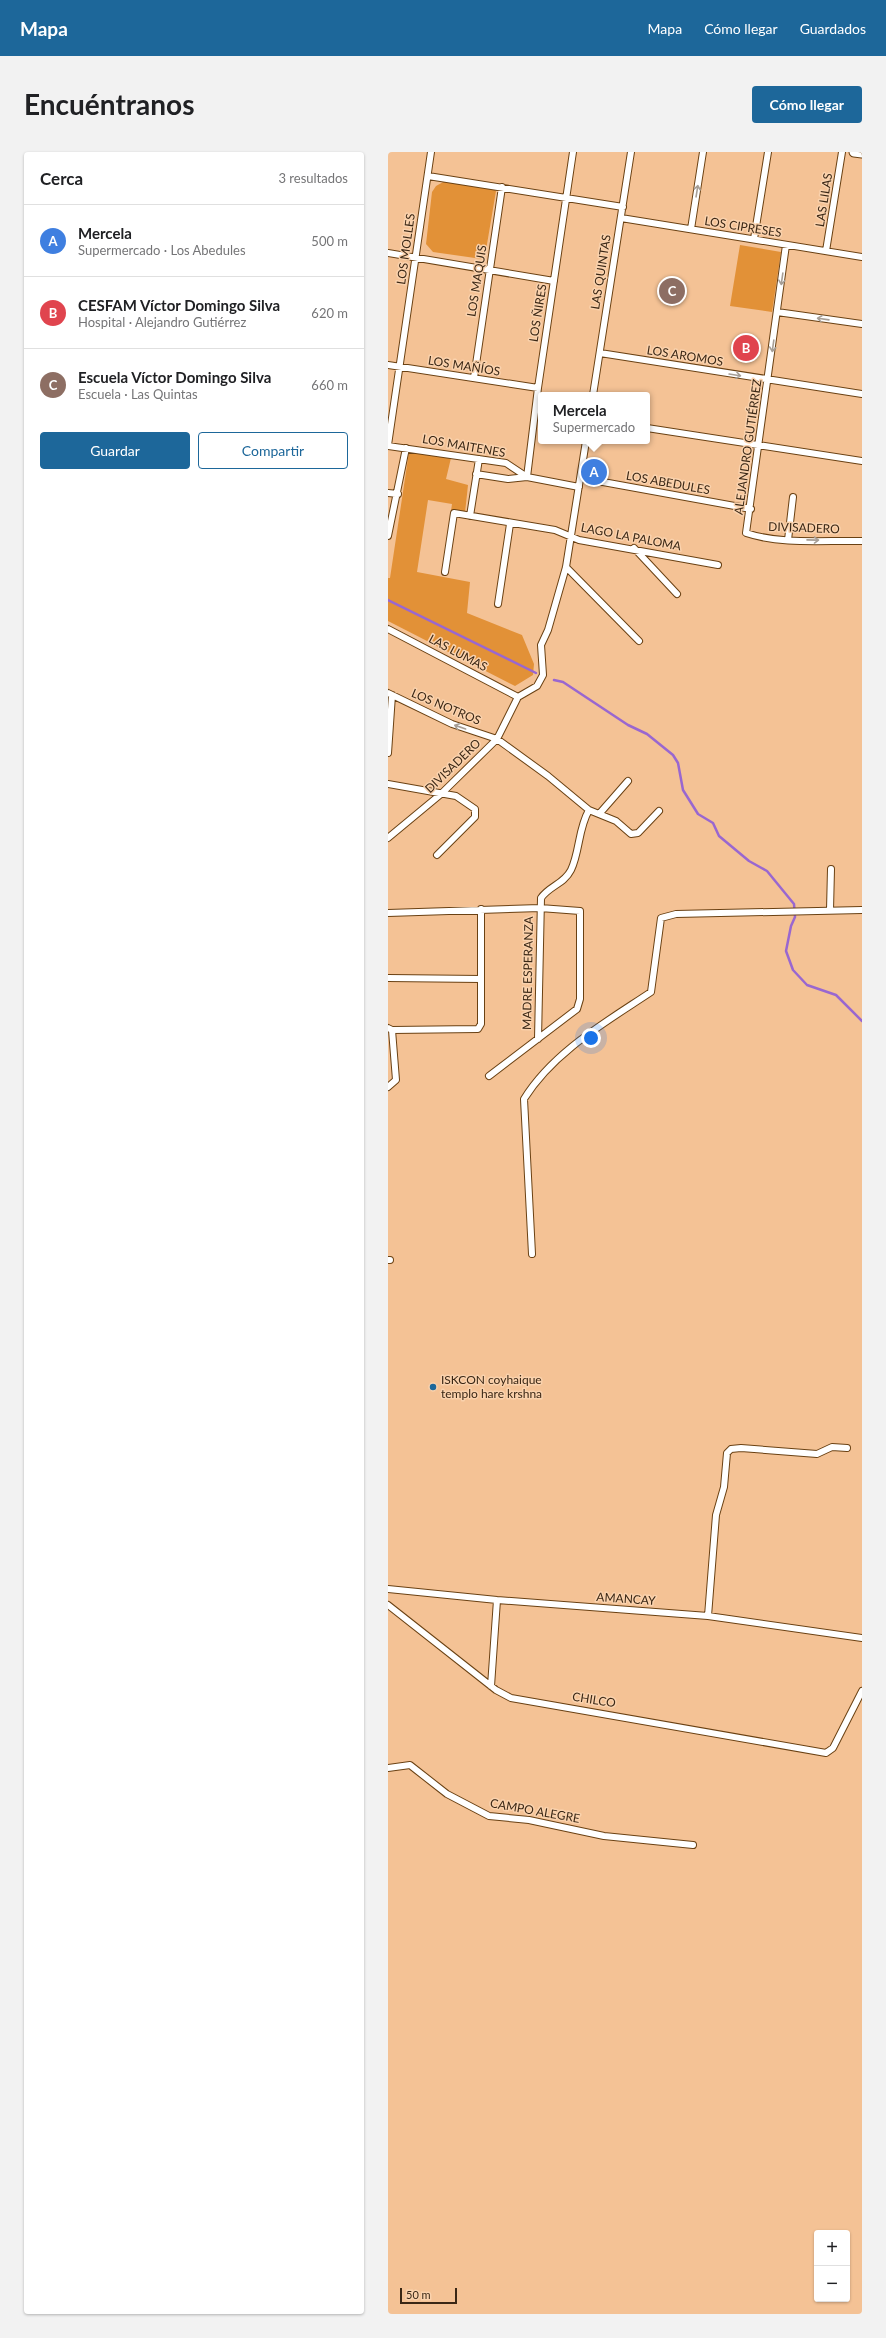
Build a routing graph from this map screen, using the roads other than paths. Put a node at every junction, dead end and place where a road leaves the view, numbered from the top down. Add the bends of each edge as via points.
1 (431, 152) edge
2 (573, 152) edge
3 (631, 152) edge
4 (703, 152) edge
5 (768, 152) edge
6 (842, 152) edge
7 (854, 152) edge
8 (862, 153) edge
9 (428, 176) junction
10 (502, 187) junction
11 (567, 197) junction
12 (622, 207) junction
13 (621, 218) junction
14 (691, 229) junction
15 (754, 239) junction
16 (786, 245) junction
17 (826, 251) junction
18 (388, 253) edge
19 (416, 257) junction
20 (862, 258) edge
21 (490, 269) junction
22 (554, 281) junction
23 (777, 312) junction
24 (862, 324) edge
25 (600, 353) junction
26 (388, 365) edge
27 (400, 367) junction
28 (474, 378) junction
29 (768, 380) junction
30 (538, 388) junction
31 (594, 392) edge
32 (862, 394) edge
33 (650, 428) edge
34 (586, 444) edge
35 (760, 444) junction
36 (388, 445) edge
37 (406, 448) junction
38 (479, 459) junction
39 (862, 461) edge
40 (476, 474) junction
41 (527, 478) junction
42 (580, 478) junction
43 (579, 487) junction
44 (388, 493) edge
45 (398, 494) junction
46 (793, 497) dead end
47 (751, 509) junction
48 (470, 516) junction
49 (510, 524) junction
50 (746, 533) joint
51 (389, 536) edge
52 (572, 536) junction
53 (788, 540) junction
54 (862, 541) edge
55 (634, 548) junction
56 (718, 564) dead end
57 (566, 567) junction
58 (445, 572) dead end
59 (677, 594) dead end
60 (498, 604) dead end
61 (388, 629) edge
62 (639, 641) dead end
63 (390, 694) edge
64 (518, 697) junction
65 (497, 739) junction
66 (388, 753) edge
67 (628, 781) dead end
68 (388, 784) edge
69 (441, 794) junction
70 (589, 810) junction
71 (659, 811) dead end
72 (600, 813) junction
73 (388, 838) edge
74 (437, 855) dead end
75 (831, 869) dead end
76 (540, 908) junction
77 (481, 909) junction
78 (830, 910) junction
79 (862, 910) edge
80 (388, 913) edge
81 (388, 978) edge
82 (480, 979) junction
83 (390, 1029) edge
84 (538, 1039) junction
85 (489, 1076) dead end
86 (388, 1087) edge
87 (532, 1254) dead end
88 (847, 1448) dead end
89 (388, 1590) edge
90 (497, 1600) junction
91 (388, 1605) edge
92 (708, 1616) junction
93 (862, 1638) edge
94 (491, 1686) junction
95 (862, 1691) edge
96 (388, 1768) edge
97 (693, 1846) dead end

1 - 9 street, LOS MOLLES
2 - 11 street, LOS ÑIRES
3 - 12 street, LAS QUINTAS
14 -> 4 street
5 - 15 street
6 - 17 street, LAS LILAS
7 - 8 main road
9 - 10 street
9 - 19 street, LOS MOLLES
10 - 11 street
10 - 21 street, LOS MAQUIS
11 - 12 street
11 - 22 street, LOS ÑIRES
12 - 13 street, LAS QUINTAS
13 - 14 street, LOS CIPRESES
13 - 25 street, LAS QUINTAS
14 - 15 street, LOS CIPRESES
15 - 16 street, LOS CIPRESES
16 - 17 street, LOS CIPRESES
16 -> 23 street, ALEJANDRO GUTIÉRREZ
17 - 20 street, LOS CIPRESES
18 - 19 street
19 - 21 street
19 - 27 street, LOS MOLLES
21 - 22 street
21 - 28 street, LOS MAQUIS
22 - 30 street, LOS ÑIRES
24 -> 23 street
23 -> 29 street, ALEJANDRO GUTIÉRREZ
25 -> 29 street, LOS AROMOS
25 - 31 street, LAS QUINTAS
26 - 27 street, LOS MAÑÍOS
27 - 28 street, LOS MAÑÍOS
27 - 36 street, LOS MOLLES
28 - 30 street, LOS MAÑÍOS
29 - 32 street, LOS AROMOS
29 - 35 street, ALEJANDRO GUTIÉRREZ
30 - 41 street, LOS ÑIRES
33 - 35 street
34 - 42 street
35 - 39 street
35 - 47 street, ALEJANDRO GUTIÉRREZ
36 - 37 street, LOS MAITENES
37 - 38 street, LOS MAITENES
37 - 45 street
38 - 40 street
38 - 41 street, LOS MAITENES via 506,463
40 - 41 street via 508,479
40 - 48 street
41 - 43 street, LOS MAITENES
42 - 43 street
42 - 47 street, LOS ABEDULES
43 - 52 street
44 - 45 street
45 - 51 street
46 - 53 street
47 - 50 street, ALEJANDRO GUTIÉRREZ
48 - 49 street, LAGO LA PALOMA
48 - 58 street, LAGO LA PALOMA via 454,513
49 - 52 street, LAGO LA PALOMA via 555,530
49 - 60 street
50 - 53 street, DIVISADERO
52 - 55 street, LAGO LA PALOMA via 579,540
52 - 57 street
53 -> 54 street, DIVISADERO
55 - 56 street, LAGO LA PALOMA
55 - 59 street
57 - 62 street
57 - 64 street via 548,630 541,645 543,675 537,686
61 - 64 street, LAS LUMAS
65 -> 63 street, LOS NOTROS via 452,724
63 - 66 street
64 - 65 street, DIVISADERO
65 - 69 street, DIVISADERO
65 - 70 street, LOS NOTROS
67 - 72 street
68 - 69 street
69 - 73 street, DIVISADERO
69 - 74 street via 461,798 473,807 476,813
70 - 72 street
70 - 76 street via 581,824 571,869 561,883 545,893
71 - 72 street via 636,834 631,834 616,821
75 - 78 street
76 - 77 street
76 - 84 street, MADRE ESPERANZA
76 - 84 street via 580,911 580,999 577,1009
77 - 80 street
77 - 82 street
78 - 79 street
78 - 87 street via 676,914 661,918 651,992 589,1033 536,1079 524,1098
81 - 82 street
82 - 83 street via 481,1024 478,1029
83 - 86 street via 396,1080
84 - 85 street
88 - 92 street via 832,1447 817,1454 741,1448 731,1449 727,1453 724,1487 716,1515
89 - 90 street, AMANCAY
90 - 92 street, AMANCAY
90 - 94 street
91 - 94 street, CHILCO
92 - 93 street, AMANCAY
94 - 95 street, CHILCO via 512,1698 826,1753 833,1748
96 - 97 street, CAMPO ALEGRE via 410,1765 447,1794 489,1816 529,1820 604,1836

